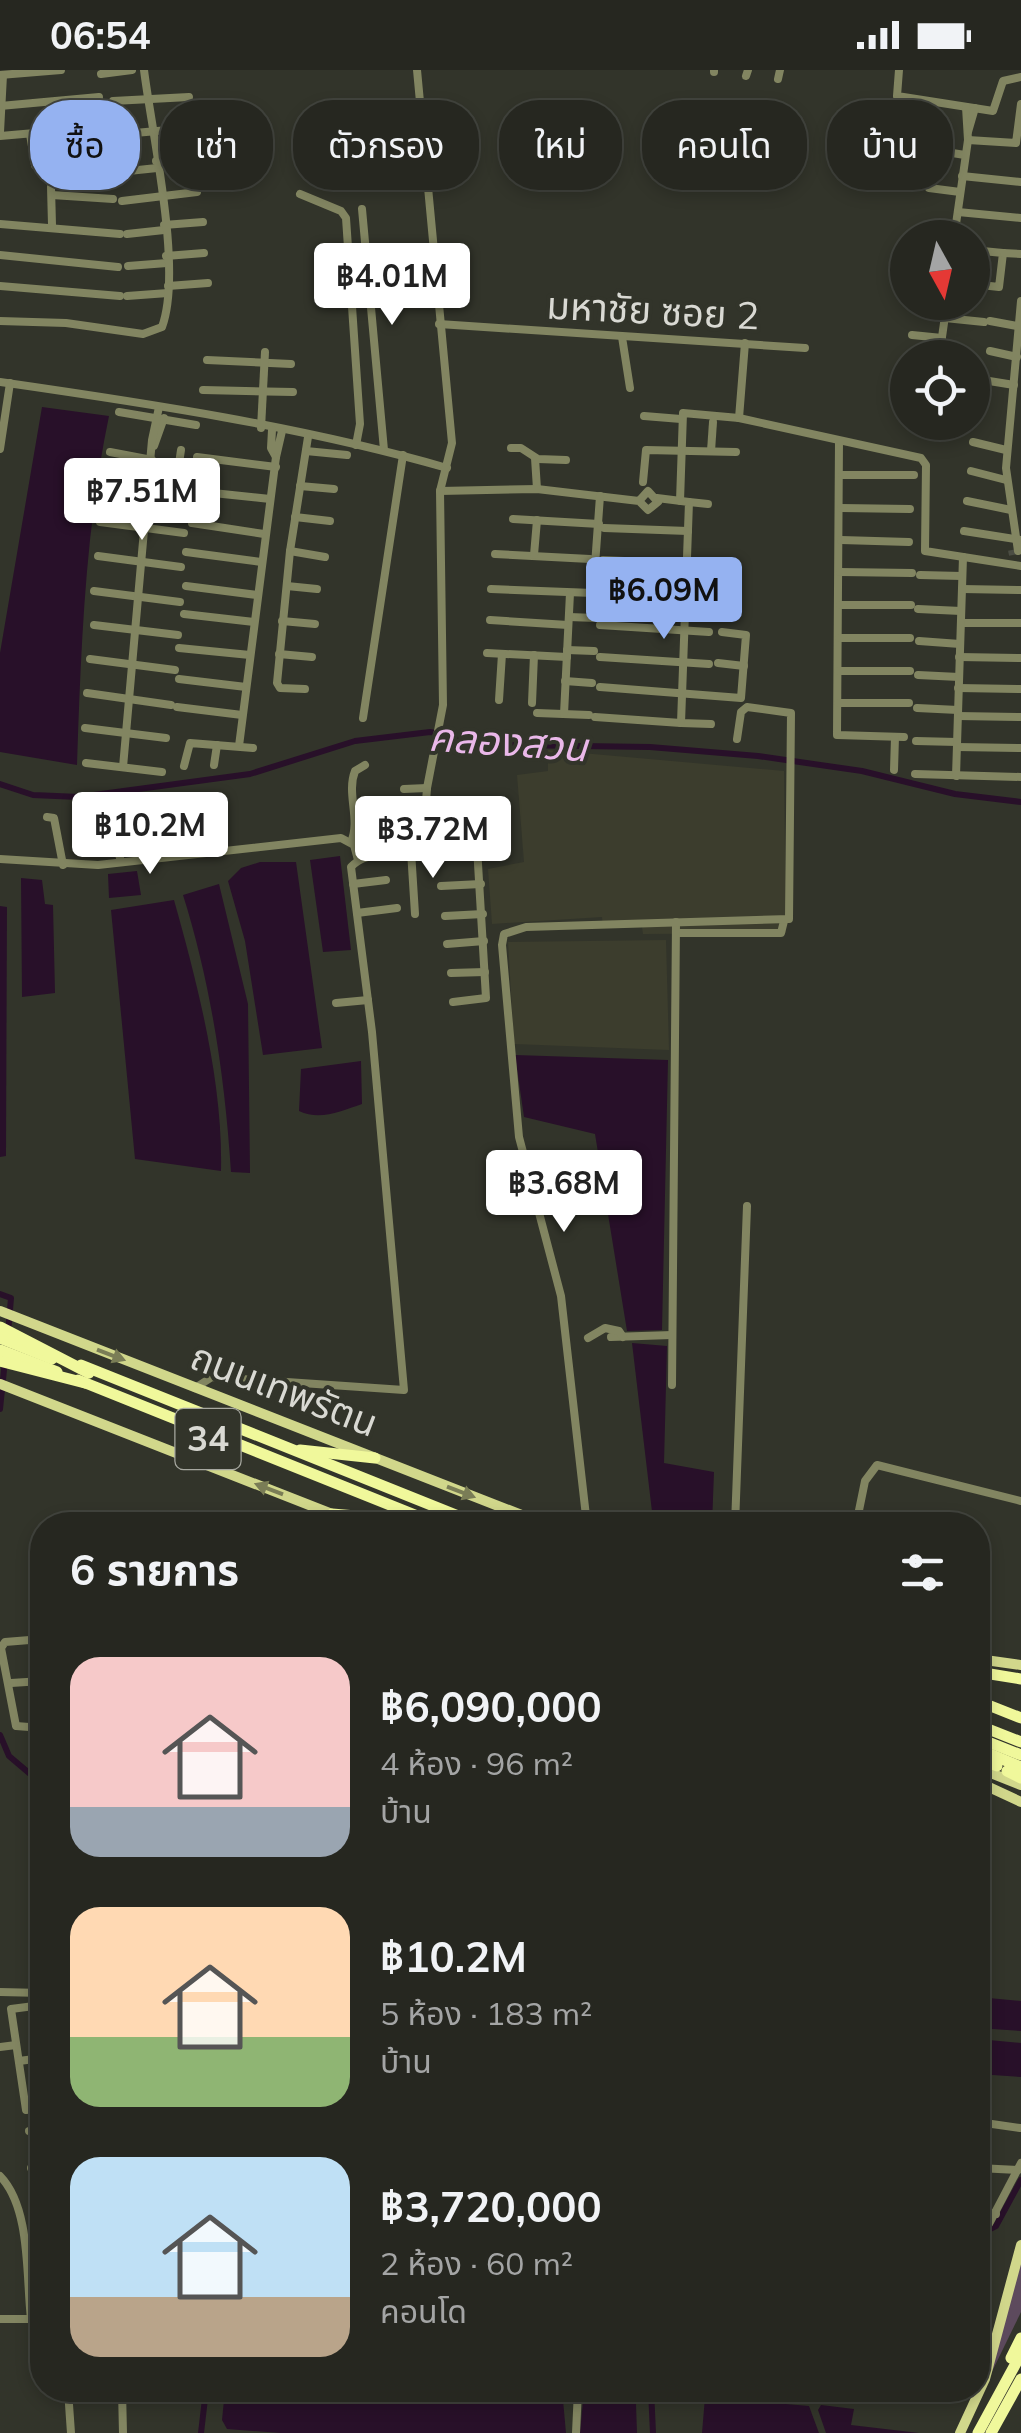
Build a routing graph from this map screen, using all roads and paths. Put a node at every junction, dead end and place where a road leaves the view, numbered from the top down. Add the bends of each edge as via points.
1 (51, 70) edge
2 (61, 70) edge
3 (132, 70) edge
4 (144, 70) edge
5 (417, 70) edge
6 (900, 70) edge
7 (101, 74) dead end
8 (2, 75) edge
9 (1018, 75) edge
10 (99, 97) dead end
11 (189, 98) dead end
12 (140, 100) edge
13 (148, 100) junction
14 (420, 100) edge
15 (1021, 104) edge
16 (1, 106) edge
17 (971, 108) junction
18 (160, 130) edge
19 (152, 131) junction
20 (140, 132) edge
21 (0, 134) edge
22 (30, 134) edge
23 (968, 136) junction
24 (1018, 144) edge
25 (953, 153) edge
26 (965, 155) junction
27 (160, 163) edge
28 (156, 164) junction
29 (140, 167) edge
30 (962, 176) junction
31 (1021, 182) edge
32 (427, 190) edge
33 (944, 190) edge
34 (197, 192) dead end
35 (960, 192) junction
36 (300, 194) dead end
37 (160, 196) junction
38 (362, 209) dead end
39 (958, 212) junction
40 (1021, 218) edge
41 (957, 220) edge
42 (203, 222) dead end
43 (0, 224) edge
44 (52, 225) junction
45 (164, 228) junction
46 (990, 252) edge
47 (204, 253) dead end
48 (1003, 253) junction
49 (0, 254) edge
50 (1021, 254) edge
51 (166, 260) junction
52 (208, 283) dead end
53 (0, 286) edge
54 (990, 286) edge
55 (999, 287) junction
56 (168, 290) junction
57 (998, 299) dead end
58 (1021, 305) edge
59 (945, 320) edge
60 (966, 320) edge
61 (0, 321) edge
62 (439, 324) junction
63 (1018, 326) junction
64 (912, 335) dead end
65 (622, 337) junction
66 (942, 338) joint
67 (1019, 340) edge
68 (745, 343) junction
69 (805, 348) dead end
70 (990, 351) dead end
71 (265, 352) dead end
72 (1017, 356) junction
73 (206, 360) dead end
74 (265, 363) junction
75 (291, 364) dead end
76 (1018, 373) edge
77 (990, 381) edge
78 (5, 382) edge
79 (1014, 386) junction
80 (630, 388) dead end
81 (204, 390) dead end
82 (265, 392) junction
83 (293, 392) dead end
84 (1017, 406) edge
85 (162, 408) junction
86 (119, 412) dead end
87 (644, 416) dead end
88 (740, 418) junction
89 (160, 419) junction
90 (681, 419) junction
91 (713, 422) dead end
92 (196, 425) dead end
93 (261, 428) junction
94 (277, 430) junction
95 (1007, 436) junction
96 (308, 437) junction
97 (1021, 439) edge
98 (973, 442) dead end
99 (843, 443) junction
100 (356, 445) junction
101 (512, 448) dead end
102 (0, 449) edge
103 (181, 450) dead end
104 (384, 450) junction
105 (681, 450) junction
106 (711, 450) junction
107 (1006, 450) junction
108 (306, 451) junction
109 (110, 452) dead end
110 (736, 452) dead end
111 (347, 455) dead end
112 (403, 455) junction
113 (197, 458) dead end
114 (535, 458) junction
115 (152, 460) junction
116 (566, 460) dead end
117 (276, 462) junction
118 (447, 468) junction
119 (1006, 468) junction
120 (842, 470) junction
121 (972, 471) dead end
122 (1021, 472) edge
123 (914, 475) dead end
124 (1006, 480) junction
125 (643, 482) dead end
126 (300, 486) junction
127 (106, 487) dead end
128 (334, 489) dead end
129 (536, 489) junction
130 (440, 492) junction
131 (148, 493) junction
132 (600, 496) junction
133 (174, 497) junction
134 (270, 499) junction
135 (967, 500) dead end
136 (684, 502) junction
137 (708, 504) dead end
138 (1021, 504) edge
139 (1010, 506) junction
140 (842, 508) junction
141 (910, 509) dead end
142 (296, 518) junction
143 (512, 518) dead end
144 (537, 520) junction
145 (330, 521) dead end
146 (100, 522) dead end
147 (192, 523) dead end
148 (601, 526) junction
149 (144, 528) junction
150 (688, 531) junction
151 (964, 531) dead end
152 (184, 533) dead end
153 (264, 534) junction
154 (1016, 538) edge
155 (841, 540) junction
156 (908, 542) dead end
157 (290, 551) junction
158 (186, 552) dead end
159 (495, 554) dead end
160 (534, 555) junction
161 (98, 556) dead end
162 (325, 556) dead end
163 (962, 557) junction
164 (1016, 558) edge
165 (590, 559) dead end
166 (603, 560) dead end
167 (140, 562) junction
168 (261, 562) junction
169 (686, 564) junction
170 (181, 567) dead end
171 (840, 572) junction
172 (962, 576) junction
173 (186, 586) dead end
174 (287, 586) junction
175 (317, 589) dead end
176 (490, 589) dead end
177 (962, 589) junction
178 (94, 590) dead end
179 (1021, 590) edge
180 (600, 592) dead end
181 (570, 593) junction
182 (257, 594) junction
183 (136, 596) junction
184 (685, 596) junction
185 (705, 598) dead end
186 (180, 602) dead end
187 (840, 606) junction
188 (961, 611) junction
189 (184, 614) dead end
190 (490, 620) dead end
191 (282, 621) junction
192 (569, 621) junction
193 (254, 622) junction
194 (960, 622) junction
195 (1021, 623) edge
196 (315, 624) dead end
197 (94, 625) dead end
198 (134, 630) junction
199 (683, 630) junction
200 (709, 632) dead end
201 (722, 632) dead end
202 (178, 635) dead end
203 (839, 638) junction
204 (960, 644) junction
205 (179, 648) dead end
206 (488, 653) dead end
207 (567, 653) junction
208 (280, 654) junction
209 (502, 654) junction
210 (250, 655) junction
211 (534, 656) junction
212 (312, 657) dead end
213 (960, 657) junction
214 (1021, 658) edge
215 (90, 659) dead end
216 (682, 664) junction
217 (132, 665) junction
218 (744, 666) junction
219 (838, 671) junction
220 (959, 677) junction
221 (566, 681) junction
222 (246, 687) junction
223 (958, 688) junction
224 (305, 689) dead end
225 (1021, 689) edge
226 (681, 690) junction
227 (87, 694) dead end
228 (130, 698) junction
229 (499, 700) dead end
230 (532, 703) dead end
231 (838, 703) junction
232 (537, 713) dead end
233 (958, 713) junction
234 (564, 714) junction
235 (242, 715) junction
236 (363, 718) dead end
237 (1021, 718) edge
238 (681, 722) junction
239 (712, 724) dead end
240 (85, 728) dead end
241 (126, 732) junction
242 (166, 738) dead end
243 (737, 740) dead end
244 (916, 741) dead end
245 (957, 744) junction
246 (217, 745) junction
247 (238, 746) junction
248 (253, 748) dead end
249 (1021, 748) edge
250 (86, 763) dead end
251 (214, 765) dead end
252 (366, 765) dead end
253 (184, 766) dead end
254 (123, 768) junction
255 (894, 770) dead end
256 (162, 772) dead end
257 (915, 774) dead end
258 (956, 776) junction
259 (1021, 777) edge
260 (427, 788) junction
261 (404, 790) dead end
262 (47, 817) dead end
263 (166, 817) dead end
264 (424, 836) junction
265 (351, 842) junction
266 (106, 848) dead end
267 (411, 851) junction
268 (172, 856) junction
269 (0, 859) edge
270 (358, 860) junction
271 (122, 862) junction
272 (63, 865) junction
273 (386, 880) dead end
274 (353, 884) junction
275 (481, 884) junction
276 (441, 886) dead end
277 (397, 908) dead end
278 (357, 913) junction
279 (415, 914) dead end
280 (483, 914) junction
281 (444, 916) dead end
282 (784, 921) junction
283 (676, 922) junction
284 (676, 932) junction
285 (484, 941) junction
286 (447, 944) dead end
287 (485, 972) junction
288 (451, 973) dead end
289 (368, 1000) junction
290 (453, 1002) dead end
291 (336, 1004) dead end
292 (746, 1206) dead end
293 (2, 1312) edge
294 (0, 1333) edge
295 (672, 1335) junction
296 (611, 1337) dead end
297 (623, 1337) junction
298 (588, 1338) dead end
299 (0, 1356) edge
300 (87, 1378) junction
301 (672, 1385) dead end
302 (4, 1386) edge
303 (195, 1388) junction
304 (296, 1450) junction
305 (375, 1458) junction
306 (1021, 1501) edge
307 (327, 1512) edge
308 (393, 1512) edge
309 (409, 1512) edge
310 (435, 1512) edge
311 (449, 1512) edge
312 (514, 1512) edge
313 (586, 1512) edge
314 (736, 1512) edge
315 (859, 1512) edge
316 (30, 1641) edge
317 (990, 1661) edge
318 (1021, 1665) edge
319 (990, 1674) edge
320 (1021, 1679) edge
321 (30, 1682) edge
322 (11, 1684) junction
323 (990, 1706) edge
324 (1021, 1718) edge
325 (30, 1727) edge
326 (990, 1728) edge
327 (1021, 1740) edge
328 (990, 1743) edge
329 (990, 1754) edge
330 (1021, 1756) edge
331 (990, 1763) edge
332 (1021, 1767) edge
333 (990, 1772) edge
334 (1021, 1781) edge
335 (990, 1788) edge
336 (1021, 1805) edge
337 (0, 1992) edge
338 (30, 1993) edge
339 (30, 2006) edge
340 (16, 2046) junction
341 (0, 2047) edge
342 (30, 2060) edge
343 (19, 2061) junction
344 (30, 2110) edge
345 (990, 2124) edge
346 (1020, 2128) edge
347 (1019, 2167) edge
348 (990, 2168) edge
349 (0, 2176) edge
350 (990, 2213) edge
351 (996, 2214) junction
352 (990, 2223) edge
353 (1021, 2245) edge
354 (1019, 2258) edge
355 (1021, 2278) edge
356 (1009, 2293) junction
357 (30, 2310) edge
358 (2, 2319) edge
359 (30, 2319) edge
360 (1021, 2338) edge
361 (1021, 2354) edge
362 (990, 2364) edge
363 (1021, 2379) edge
364 (1000, 2385) junction
365 (69, 2402) edge
366 (122, 2402) edge
367 (577, 2402) edge
368 (975, 2402) edge
369 (71, 2433) edge
370 (123, 2433) edge
371 (576, 2433) edge
372 (960, 2433) edge
373 (978, 2433) edge
374 (991, 2433) edge

1 - 2 street
1 - 8 street
3 - 7 street
4 - 13 street
5 - 14 street
6 - 17 street via 898,96
8 - 16 street
9 - 17 street via 1003,81 997,108
10 - 16 street
11 - 13 street
12 - 13 street
13 - 19 street
15 - 24 street
16 - 21 street
17 - 23 street
18 - 19 street
19 - 20 street
19 - 28 street
21 - 22 street
23 - 24 street
23 - 26 street
25 - 26 street
26 - 30 street
27 - 28 street
28 - 29 street
28 - 37 street
30 - 31 street
30 - 35 street
32 - 62 street
33 - 35 street
34 - 37 street
35 - 39 street
36 - 100 street via 346,218
37 - 44 street via 117,200 51,191
37 - 45 street
38 - 104 street
39 - 40 street
39 - 41 street
42 - 45 street
43 - 44 street
44 - 45 street via 124,234
45 - 51 street
46 - 48 street
47 - 51 street
48 - 50 street
48 - 55 street
49 - 51 street via 123,266
51 - 56 street
52 - 56 street
53 - 56 street via 124,296
54 - 55 street
55 - 57 street
56 - 61 street via 162,327 153,334
58 - 63 street
59 - 66 street
60 - 63 street
62 - 65 street, มหาชัย ซอย 2
62 - 118 street via 452,443
63 - 67 street
64 - 66 street
65 - 68 street, มหาชัย ซอย 2
65 - 80 street
67 - 72 street
68 - 69 street, มหาชัย ซอย 2
68 - 88 street
70 - 72 street
71 - 74 street
72 - 76 street
73 - 74 street
74 - 75 street
74 - 82 street
76 - 79 street
77 - 79 street
78 - 85 street
78 - 102 street
79 - 84 street
81 - 82 street
82 - 83 street
82 - 93 street
84 - 95 street
85 - 89 street
85 - 93 street
86 - 89 street
87 - 90 street
88 - 90 street via 686,411
88 - 99 street
89 - 92 street
89 - 115 street
90 - 105 street
91 - 106 street
93 - 94 street
94 - 96 street
94 - 117 street
95 - 97 street
95 - 107 street
96 - 100 street
96 - 108 street
98 - 107 street
99 - 120 street
99 - 163 street via 924,461 922,547
100 - 104 street
101 - 114 street
103 - 133 street
104 - 112 street
105 - 106 street
105 - 125 street via 646,450
105 - 136 street
106 - 110 street
107 - 119 street
108 - 111 street
108 - 126 street
109 - 115 street
112 - 118 street
112 - 236 street
113 - 117 street
114 - 116 street
114 - 129 street
115 - 131 street
117 - 134 street
118 - 130 street
119 - 122 street
119 - 124 street
120 - 123 street
120 - 140 street
121 - 124 street
124 - 139 street
126 - 128 street
126 - 142 street
127 - 131 street
129 - 130 street
129 - 132 street
130 - 260 street via 441,722
131 - 133 street
131 - 149 street
132 - 136 street via 639,501 645,492
132 - 148 street
133 - 134 street
134 - 153 street
135 - 139 street
136 - 137 street
136 - 150 street
138 - 139 street
139 - 154 street
140 - 141 street
140 - 155 street
142 - 145 street
142 - 157 street
143 - 144 street
144 - 148 street
144 - 160 street
146 - 149 street
147 - 153 street
148 - 150 street
148 - 181 street via 594,593
149 - 152 street
149 - 167 street
150 - 169 street
151 - 154 street
153 - 168 street
154 - 164 street
155 - 156 street
155 - 171 street
157 - 162 street
157 - 174 street
158 - 168 street
159 - 160 street
160 - 165 street
161 - 167 street
163 - 164 street
163 - 172 street
166 - 169 street
167 - 170 street
167 - 183 street
168 - 182 street
169 - 184 street
171 - 172 street
171 - 187 street
172 - 177 street
173 - 182 street
174 - 175 street
174 - 191 street
176 - 181 street
177 - 179 street
177 - 188 street
178 - 183 street
180 - 184 street
181 - 192 street
182 - 193 street
183 - 186 street
183 - 198 street
184 - 185 street
184 - 199 street
187 - 188 street
187 - 203 street
188 - 194 street
189 - 193 street
190 - 192 street
191 - 196 street
191 - 208 street
192 - 199 street
192 - 207 street
193 - 210 street
194 - 195 street
194 - 204 street
197 - 198 street
198 - 202 street
198 - 217 street
199 - 200 street
199 - 216 street
201 - 218 street via 746,635
203 - 204 street
203 - 219 street
204 - 213 street
205 - 210 street
206 - 209 street
207 - 211 street
207 - 216 street
207 - 221 street
208 - 212 street
208 - 224 street via 278,686
209 - 211 street
209 - 229 street
210 - 222 street
211 - 230 street
213 - 214 street
213 - 220 street
215 - 217 street
216 - 218 street
216 - 226 street
217 - 222 street
217 - 228 street
218 - 226 street via 741,698
219 - 220 street
219 - 231 street
220 - 223 street
221 - 226 street
221 - 234 street
222 - 235 street
223 - 225 street
223 - 233 street
226 - 238 street
227 - 228 street
228 - 235 street
228 - 241 street
231 - 233 street
231 - 255 street via 838,736 899,737
232 - 234 street
233 - 237 street
233 - 245 street
234 - 238 street
235 - 247 street
238 - 239 street
240 - 241 street
241 - 242 street
241 - 254 street
243 - 282 street via 748,707 791,712 792,914
244 - 245 street
245 - 249 street
245 - 258 street
246 - 247 street
246 - 251 street
246 - 253 street via 190,742
247 - 248 street
250 - 254 street
252 - 265 street via 355,770 350,786
254 - 256 street
257 - 258 street
258 - 259 street
260 - 261 street
260 - 264 street
262 - 272 street via 59,827
263 - 268 street
264 - 267 street
264 - 275 street via 474,843
265 - 268 street
265 - 270 street
266 - 271 street via 118,850
267 - 270 street
267 - 279 street
268 - 271 street
269 - 272 street
270 - 274 street
271 - 272 street
273 - 274 street
274 - 278 street
275 - 276 street
275 - 280 street
277 - 278 street
278 - 289 street
280 - 281 street
280 - 285 street
282 - 283 street
282 - 284 street via 781,933
283 - 284 street
283 - 313 street via 526,927 504,934 502,945 519,1137 561,1296
284 - 295 street
285 - 286 street
285 - 287 street
287 - 288 street
287 - 290 street via 485,1000
289 - 291 street
289 - 303 street via 404,1390 212,1377
292 - 314 street
293 -> 303 main road, ถนนเทพรัตน / 34
294 - 300 highway, bridge
294 - 304 highway, ถนนเทพรัตน / 34
295 - 297 street
295 - 301 street
296 - 297 street
297 - 298 street via 605,1328
299 - 300 highway, bridge
299 - 308 highway, ถนนเทพรัตน / 34
300 - 309 highway
300 - 310 highway
307 -> 302 main road, 34
303 - 305 main road, ถนนเทพรัตน / 34
304 - 305 highway
304 - 311 highway, ถนนเทพรัตน / 34
305 -> 312 main road, ถนนเทพรัตน / 34
306 - 315 street via 877,1466 865,1481
316 - 322 street via 2,1645
317 - 318 main road
319 - 320 highway
321 - 322 street
322 - 325 street via 16,1726
323 - 324 highway
326 - 327 highway
328 - 330 highway
329 - 332 highway
331 - 334 highway
333 - 334 main road
335 - 336 main road
337 - 338 street
339 - 340 street via 10,2009
340 - 341 street
340 - 343 street
342 - 343 street
343 - 344 street
345 - 346 street
347 - 348 street
347 - 351 street
349 - 357 street via 20,2219
350 - 351 street
351 - 352 street
353 - 354 main road
354 - 356 main road
355 - 356 main road
356 - 362 main road
358 - 359 street
360 - 364 highway
361 - 364 highway
363 - 374 highway
364 - 373 highway
365 - 369 street
366 - 370 street
367 - 371 street
368 - 372 main road

